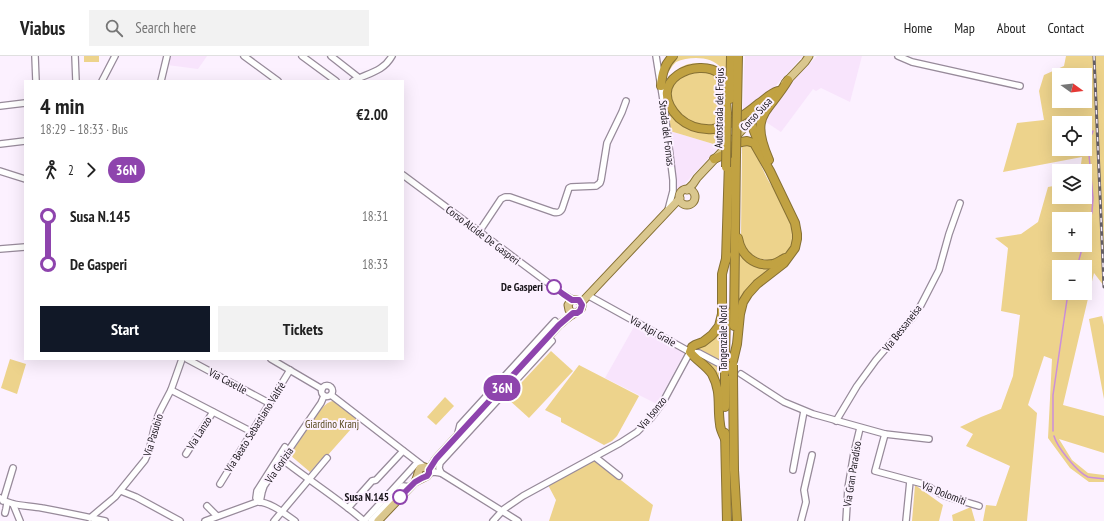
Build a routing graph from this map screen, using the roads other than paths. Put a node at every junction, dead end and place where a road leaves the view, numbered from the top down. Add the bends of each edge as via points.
1 (34, 56) edge
2 (76, 56) edge
3 (116, 56) edge
4 (167, 56) edge
5 (244, 56) edge
6 (302, 56) edge
7 (331, 56) edge
8 (392, 56) edge
9 (656, 56) edge
10 (673, 56) edge
11 (731, 56) edge
12 (738, 56) edge
13 (814, 56) edge
14 (898, 56) edge
15 (807, 59) edge
16 (700, 60) dead end
17 (680, 64) dead end
18 (36, 80) edge
19 (76, 80) edge
20 (103, 80) edge
21 (161, 80) edge
22 (277, 80) edge
23 (335, 80) edge
24 (356, 80) edge
25 (788, 80) junction
26 (661, 86) junction
27 (1020, 86) dead end
28 (778, 91) junction
29 (626, 101) dead end
30 (24, 102) edge
31 (0, 106) edge
32 (731, 110) junction
33 (750, 121) junction
34 (24, 141) edge
35 (0, 144) edge
36 (736, 155) joint
37 (714, 159) junction
38 (728, 164) joint
39 (0, 171) edge
40 (770, 171) junction
41 (404, 176) edge
42 (24, 179) edge
43 (690, 191) junction
44 (736, 193) junction
45 (784, 200) junction
46 (682, 201) junction
47 (960, 203) dead end
48 (671, 208) junction
49 (479, 232) junction
50 (24, 247) edge
51 (0, 249) edge
52 (726, 255) junction
53 (788, 256) junction
54 (595, 289) junction
55 (589, 296) junction
56 (573, 305) junction
57 (559, 325) junction
58 (690, 352) junction
59 (182, 360) edge
60 (189, 360) edge
61 (273, 360) edge
62 (727, 362) junction
63 (290, 370) junction
64 (516, 372) junction
65 (737, 375) junction
66 (497, 388) junction
67 (322, 389) junction
68 (171, 390) junction
69 (332, 395) junction
70 (324, 396) junction
71 (270, 403) junction
72 (804, 411) junction
73 (213, 412) junction
74 (481, 414) junction
75 (836, 421) junction
76 (860, 428) junction
77 (252, 432) junction
78 (885, 434) junction
79 (456, 437) junction
80 (724, 439) junction
81 (929, 439) dead end
82 (284, 447) dead end
83 (403, 451) junction
84 (186, 454) dead end
85 (812, 455) dead end
86 (442, 456) junction
87 (595, 457) junction
88 (327, 458) dead end
89 (287, 463) dead end
90 (13, 468) dead end
91 (421, 469) junction
92 (793, 470) dead end
93 (441, 473) junction
94 (619, 476) dead end
95 (308, 480) junction
96 (910, 481) junction
97 (220, 484) dead end
98 (412, 484) junction
99 (121, 491) junction
100 (8, 502) edge
101 (260, 502) junction
102 (207, 506) dead end
103 (979, 506) dead end
104 (348, 508) junction
105 (502, 511) junction
106 (282, 512) junction
107 (5, 513) dead end
108 (217, 516) junction
109 (90, 518) junction
110 (20, 521) edge
111 (105, 521) edge
112 (180, 521) edge
113 (205, 521) edge
114 (274, 521) edge
115 (295, 521) edge
116 (364, 521) edge
117 (371, 521) edge
118 (378, 521) edge
119 (493, 521) edge
120 (518, 521) edge
121 (727, 521) edge
122 (737, 521) edge
123 (801, 521) edge
124 (846, 521) edge
125 (906, 521) edge

1 - 18 street
2 - 19 street
3 - 20 street
4 - 21 street
5 - 22 street
6 - 23 street
7 - 24 street
8 - 24 street via 385,66
9 - 26 street, Strada del Fornas
10 - 26 highway via 664,68
11 - 32 highway, Autostrada del Frejus
12 - 32 highway, Autostrada del Frejus
13 - 15 main road, Corso Susa
14 - 27 street via 912,62
15 - 25 main road, Corso Susa
16 - 32 highway via 712,64 720,74
17 - 28 highway via 670,75 668,82 670,104 682,120 699,128 725,126
25 - 28 main road, Corso Susa
25 - 45 highway via 766,110 760,125 763,146
26 - 48 street, Strada del Fornas via 674,186
28 - 33 main road, Corso Susa
29 - 49 street via 606,143 601,180 598,185 569,188 561,212 558,213 505,197 501,199
30 - 31 street
32 - 36 highway, Autostrada del Frejus, bridge
32 - 38 highway, Autostrada del Frejus
33 - 37 main road, Corso Susa
33 - 40 highway
34 - 35 street
36 - 44 highway, Tangenziale Nord
37 - 40 highway via 723,155 736,143 751,142
37 - 43 main road, Corso Susa via 697,178
38 - 52 highway, Tangenziale Nord
39 - 42 street
40 - 45 highway
41 - 49 street, Corso Alcide De Gasperi
43 - 46 main road via 684,190 681,194
43 - 46 main road via 695,197 693,202 688,205
44 - 53 highway via 739,205 739,244 745,254 754,261 766,264 776,263
44 - 62 highway, Tangenziale Nord
45 - 53 highway via 795,223 797,234 796,244
46 - 48 main road
47 - 75 street, Via Bessaneisa via 939,270 921,305 876,360
48 - 54 main road
49 - 56 street, Corso Alcide De Gasperi via 563,294
50 - 51 street
52 - 58 highway via 722,274 722,314 718,326 712,335 692,347
52 - 62 highway, Tangenziale Nord
53 - 62 highway via 784,263 757,284 743,302 737,344
54 - 55 main road
54 - 56 main road
55 - 56 main road
55 - 58 street, Via Alpi Graie
56 - 57 main road
57 - 64 main road via 550,339
57 - 64 street via 555,321
58 - 62 street, Via Alpi Graie
58 - 80 highway via 707,368 715,381
58 - 87 street, Via Isonzo via 665,398 644,426
59 - 68 street, Via Pasubio
60 - 71 street, Via Caselle
61 - 63 street
62 - 65 highway, Tangenziale Nord, bridge
62 - 80 highway, Tangenziale Nord, bridge
63 - 67 street
63 - 71 street, Via Beato Sebastiano Valfré
64 - 66 main road
64 - 74 street
65 - 72 street
65 - 122 highway, Tangenziale Nord via 734,462
66 - 74 main road
66 - 79 street via 460,425
67 - 69 street via 330,386 333,390
67 - 70 street
68 - 73 street, Via Lanzo
68 - 99 street, Via Pasubio via 156,420 147,457
69 - 70 street
69 - 83 street
70 - 101 street, Via Gorizia via 320,406 264,486
71 - 77 street, Via Beato Sebastiano Valfré
72 - 75 street
72 - 92 street
73 - 77 street, Via Lanzo
73 - 84 street, Via Lanzo
74 - 79 main road
74 - 86 street
75 - 76 street
76 - 78 street
76 - 124 street, Via Gran Paradiso via 848,488
77 - 97 street, Via Beato Sebastiano Valfré
78 - 81 street
78 - 96 street, Via Dolomiti via 875,471
79 - 86 main road
80 - 121 highway, Tangenziale Nord
82 - 101 street, Via Gorizia via 257,491 256,498
83 - 91 street
83 - 104 street
85 - 123 street via 804,490 806,502
86 - 91 main road
86 - 93 street via 439,465
87 - 94 street
87 - 105 street, Via Isonzo via 523,496
88 - 95 street
89 - 95 street
90 - 100 street
91 - 93 street
91 - 98 main road
91 - 116 street
93 - 105 street
95 - 104 street
95 - 106 street
96 - 103 street, Via Dolomiti via 927,485 958,501
96 - 125 street
98 - 117 street via 403,486
98 - 118 main road
99 - 109 street, Via Pasubio
99 - 112 street
100 - 107 street
100 - 109 street
100 - 110 street
101 - 106 street
101 - 108 street
102 - 108 street
104 - 116 street
105 - 119 street, Via Isonzo
105 - 120 street
106 - 114 street
106 - 115 street
108 - 113 street
109 - 111 street

